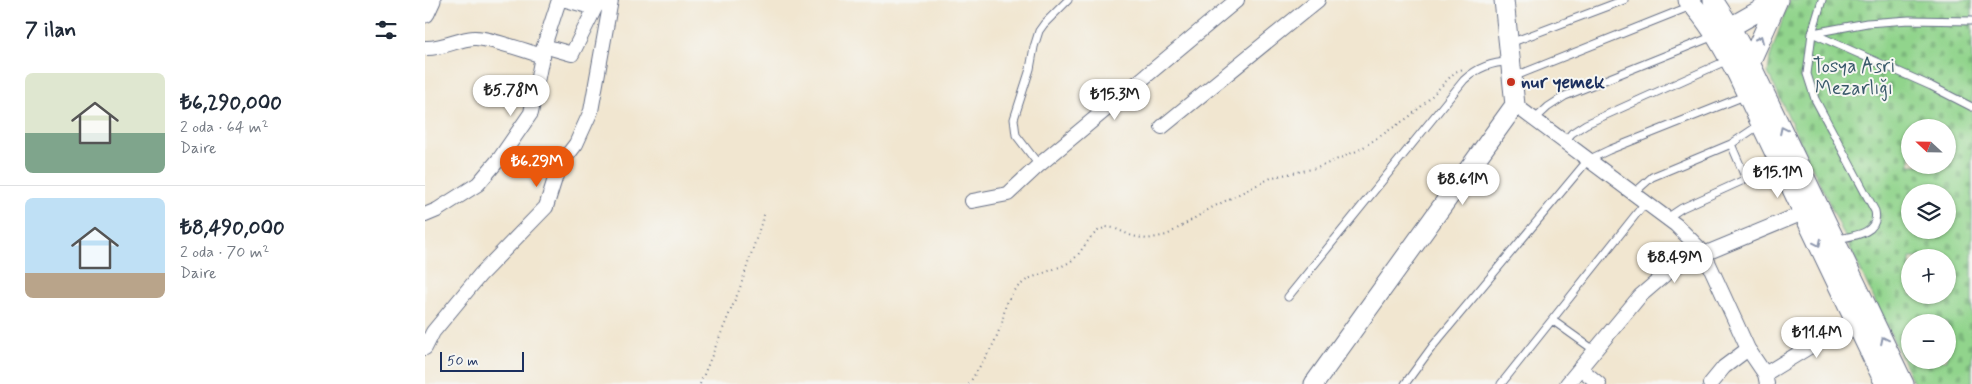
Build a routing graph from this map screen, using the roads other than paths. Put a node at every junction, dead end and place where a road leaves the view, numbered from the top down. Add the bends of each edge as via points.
1 (431, 0) edge
2 (559, 0) edge
3 (566, 0) edge
4 (611, 0) edge
5 (1068, 0) edge
6 (1237, 0) edge
7 (1318, 0) edge
8 (1504, 0) edge
9 (1624, 0) edge
10 (1713, 0) edge
11 (1778, 0) edge
12 (1822, 0) edge
13 (1690, 2) edge
14 (598, 4) edge
15 (425, 13) edge
16 (1972, 21) edge
17 (1723, 32) junction
18 (1813, 33) junction
19 (425, 48) edge
20 (543, 51) junction
21 (1511, 61) junction
22 (1739, 66) junction
23 (1747, 95) junction
24 (1515, 105) junction
25 (1972, 107) edge
26 (1534, 120) junction
27 (1761, 124) junction
28 (1162, 127) dead end
29 (1563, 142) junction
30 (1731, 144) junction
31 (1587, 160) junction
32 (1039, 165) junction
33 (1633, 194) junction
34 (972, 201) dead end
35 (1645, 203) junction
36 (1803, 213) junction
37 (425, 215) edge
38 (1667, 218) junction
39 (1834, 239) junction
40 (1704, 253) junction
41 (1288, 297) dead end
42 (1552, 320) junction
43 (1855, 320) junction
44 (425, 348) edge
45 (1748, 349) junction
46 (1594, 350) junction
47 (1580, 368) junction
48 (1766, 379) edge
49 (1314, 384) edge
50 (1405, 384) edge
51 (1501, 384) edge
52 (1567, 384) edge
53 (1599, 384) edge
54 (1710, 384) edge
55 (1885, 384) edge
56 (1904, 384) edge

1 - 15 main road
2 - 20 street
3 - 14 street
4 - 44 street via 591,111 576,144 559,166 546,207 480,276 433,332
5 - 32 lane via 1039,31 1014,119 1017,136
6 - 32 street
7 - 28 street
8 - 21 main road
9 - 21 lane
10 - 17 main road
11 - 17 main road
22 -> 11 main road
12 - 18 lane
13 - 17 main road
13 - 21 lane
14 - 20 street via 572,54
16 - 18 lane via 1901,20
17 - 22 main road
17 - 26 lane via 1565,96
18 - 25 lane
18 - 39 lane via 1807,74 1815,99 1877,217 1869,230
19 - 20 street via 436,49 477,38
20 - 37 street via 531,113 500,158 478,184
21 - 24 main road
21 - 41 lane via 1491,64 1464,80
22 - 23 main road
22 - 29 lane via 1586,124
39 -> 22 main road
23 - 27 main road
23 - 31 lane
24 - 26 street
24 - 49 main road
26 - 29 street
27 - 30 lane
27 - 36 main road
29 - 31 street
30 - 33 lane via 1653,178
30 - 38 lane via 1746,179
31 - 33 street
31 - 50 lane
32 - 34 street via 1008,194
33 - 35 street
35 - 38 street
35 - 42 lane
36 - 40 street
36 -> 43 main road
38 - 40 street
56 -> 39 main road
40 - 45 street
40 - 46 street via 1675,266 1654,283
42 - 46 lane
42 - 51 lane
43 - 48 street
43 - 55 main road
45 - 48 street
45 - 54 street via 1724,367
46 - 47 street
47 - 52 street
47 - 53 street

